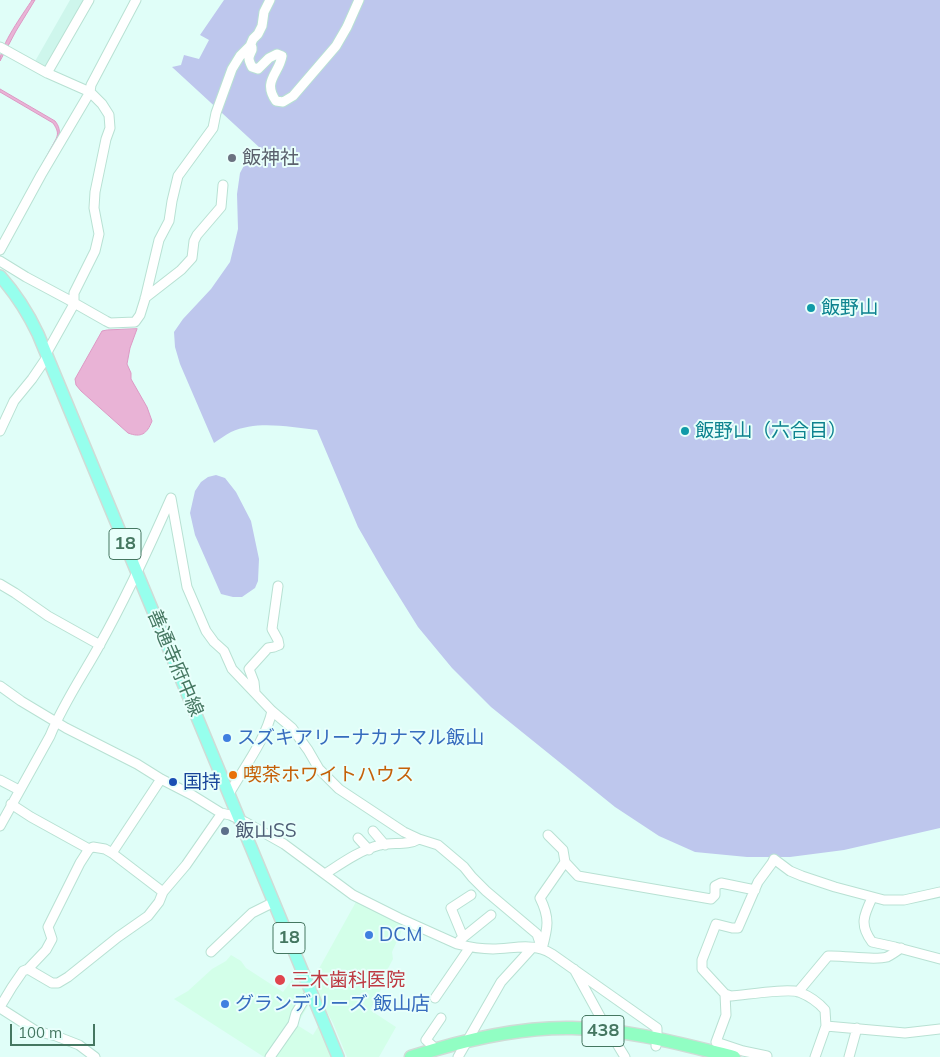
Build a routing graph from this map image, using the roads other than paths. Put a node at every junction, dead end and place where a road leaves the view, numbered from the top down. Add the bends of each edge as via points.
1 (89, 0) edge
2 (136, 0) edge
3 (270, 0) edge
4 (359, 0) edge
5 (250, 46) junction
6 (3, 49) edge
7 (47, 73) junction
8 (90, 92) junction
9 (223, 185) dead end
10 (0, 250) edge
11 (0, 261) edge
12 (0, 276) edge
13 (145, 299) junction
14 (74, 304) junction
15 (47, 355) junction
16 (0, 431) edge
17 (137, 573) junction
18 (0, 584) edge
19 (278, 586) dead end
20 (100, 645) junction
21 (0, 686) edge
22 (255, 692) junction
23 (272, 711) junction
24 (56, 722) junction
25 (161, 779) junction
26 (0, 780) edge
27 (19, 790) junction
28 (228, 794) junction
29 (11, 804) junction
30 (221, 813) junction
31 (239, 819) junction
32 (0, 826) edge
33 (372, 830) dead end
34 (548, 835) dead end
35 (358, 838) dead end
36 (419, 839) junction
37 (385, 845) junction
38 (88, 849) junction
39 (369, 850) junction
40 (112, 853) junction
41 (565, 862) junction
42 (325, 874) junction
43 (755, 890) junction
44 (163, 892) junction
45 (940, 892) edge
46 (471, 895) dead end
47 (872, 898) junction
48 (274, 902) junction
49 (491, 915) dead end
50 (459, 940) junction
51 (470, 947) junction
52 (537, 948) junction
53 (901, 948) junction
54 (211, 952) dead end
55 (940, 959) edge
56 (28, 969) junction
57 (574, 969) junction
58 (798, 992) junction
59 (312, 993) junction
60 (725, 994) junction
61 (435, 998) dead end
62 (2, 1009) edge
63 (441, 1018) dead end
64 (0, 1021) edge
65 (826, 1026) junction
66 (857, 1028) junction
67 (940, 1029) edge
68 (610, 1035) junction
69 (657, 1042) junction
70 (462, 1049) edge
71 (437, 1053) edge
72 (739, 1055) edge
73 (766, 1056) edge
74 (95, 1057) edge
75 (270, 1057) edge
76 (338, 1057) edge
77 (411, 1057) edge
78 (625, 1057) edge
79 (700, 1057) edge
80 (816, 1057) edge
81 (849, 1057) edge

1 - 7 street
2 - 8 street
3 - 5 street via 262,26
4 - 5 street via 336,46 293,96 283,102 276,101 270,87 282,56 276,54 258,69 252,67 248,57 252,50
5 - 13 street via 232,69 213,128 178,176 169,221 159,240
6 - 7 street
7 - 8 street
8 - 10 street
8 - 14 street via 109,116 110,128 95,192 94,208 99,234 92,259 74,293
9 - 13 street via 221,207 197,235 192,258
11 - 14 street
12 - 15 main road, 善通寺府中線 / 18 via 26,310
13 - 14 street via 135,322 110,323
14 - 15 street
15 - 16 street via 14,401
15 - 17 main road, 善通寺府中線 / 18
17 - 20 street
17 - 22 street via 171,498 191,599 206,631 224,651 232,669
17 - 28 main road, 善通寺府中線 / 18
18 - 20 street
19 - 22 street via 272,629 279,645 268,648 249,670
20 - 24 street
21 - 24 street
22 - 23 street
23 - 28 street via 254,754
23 - 36 street via 292,728 319,769 340,789
24 - 25 street
24 - 27 street
25 - 30 street
25 - 40 street
26 - 27 street
27 - 29 street
28 - 31 main road, 善通寺府中線 / 18
29 - 32 street
29 - 38 street
30 - 31 street
30 - 44 street via 186,865
31 - 42 street via 284,844
31 - 48 main road, 善通寺府中線 / 18
33 - 37 street
34 - 41 street via 563,850
35 - 39 street
36 - 37 street via 412,843
36 - 52 street via 438,845 451,855 486,891 537,934
37 - 39 street
38 - 40 street via 100,848
38 - 56 street via 48,926 52,939
39 - 42 street
40 - 44 street
41 - 43 street via 578,876 711,899 715,895 715,886 721,882
41 - 52 street via 540,898 548,922 547,931
42 - 50 street via 353,895 399,918
43 - 47 street via 774,859 802,876
43 - 60 street via 738,928 716,924 702,960 702,969
44 - 56 street via 160,902 148,916 58,983 52,983
45 - 47 street via 904,900
46 - 50 street via 451,908
47 - 53 street via 864,918 866,934 872,942
48 - 54 street via 252,913
48 - 59 main road, 善通寺府中線 / 18
49 - 50 street
50 - 51 street
51 - 52 street
51 - 61 street
52 - 57 street
52 - 70 street via 501,982
53 - 55 street
53 - 58 street via 887,956 871,958 828,956
56 - 62 street via 12,987
57 - 68 street
57 - 69 street via 657,1028
58 - 60 street
58 - 65 street via 826,1010
59 - 75 street via 304,1000
59 - 76 main road, 善通寺府中線 / 18
60 - 72 street via 726,1015 716,1042
62 - 64 street
62 - 74 street via 36,1032 79,1045
63 - 71 street via 426,1040
65 - 66 street
65 - 80 street
66 - 67 street via 905,1033
66 - 81 street
68 - 69 highway, 438
68 - 70 highway, 438 via 572,1028 522,1031
68 - 78 street
69 - 72 highway, 438
69 - 79 highway, 438
70 - 71 highway, 438
71 - 77 highway, 438
72 - 73 street

